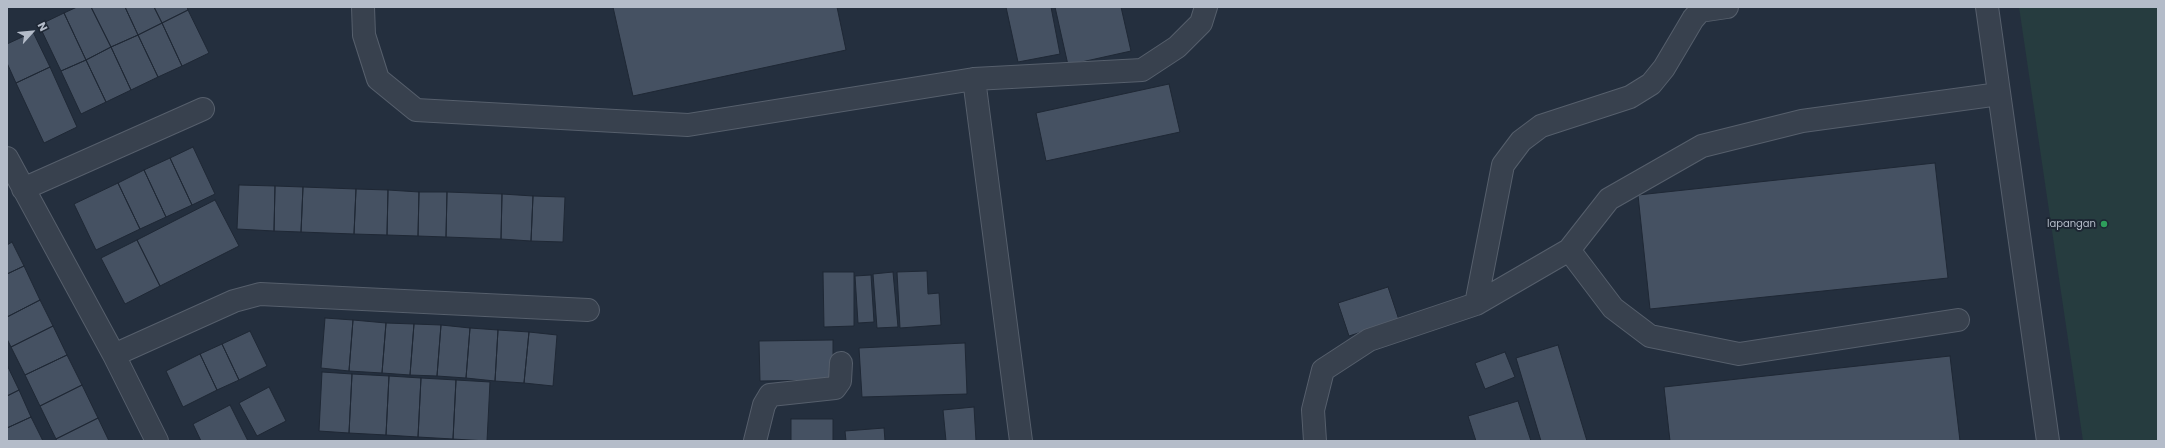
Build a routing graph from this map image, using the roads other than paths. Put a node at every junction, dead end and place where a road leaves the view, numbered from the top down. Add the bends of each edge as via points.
1 (362, 7) edge
2 (1206, 7) edge
3 (1728, 7) edge
4 (1987, 7) edge
5 (974, 79) junction
6 (1999, 94) junction
7 (203, 109) dead end
8 (7, 158) edge
9 (23, 189) junction
10 (1569, 250) junction
11 (1476, 304) junction
12 (588, 310) dead end
13 (1958, 320) dead end
14 (114, 355) junction
15 (841, 363) dead end
16 (157, 441) edge
17 (755, 441) edge
18 (1021, 441) edge
19 (1315, 441) edge
20 (2048, 441) edge

1 - 5 street via 364,35 378,79 416,110 688,126
2 - 5 street via 1201,23 1177,48 1142,70
3 - 11 street via 1700,11 1692,19 1664,68 1651,84 1630,97 1541,126 1521,141 1503,165
4 - 6 street
5 - 18 street
6 - 10 street via 1802,121 1702,146 1609,199
6 - 20 street
7 - 9 street
8 - 9 street
9 - 14 street
10 - 11 street
10 - 13 street via 1613,308 1650,336 1739,354
11 - 19 street via 1370,340 1323,370 1313,410
12 - 14 street via 260,294 234,301
14 - 16 street
15 - 17 street via 840,381 835,388 770,395 764,405

